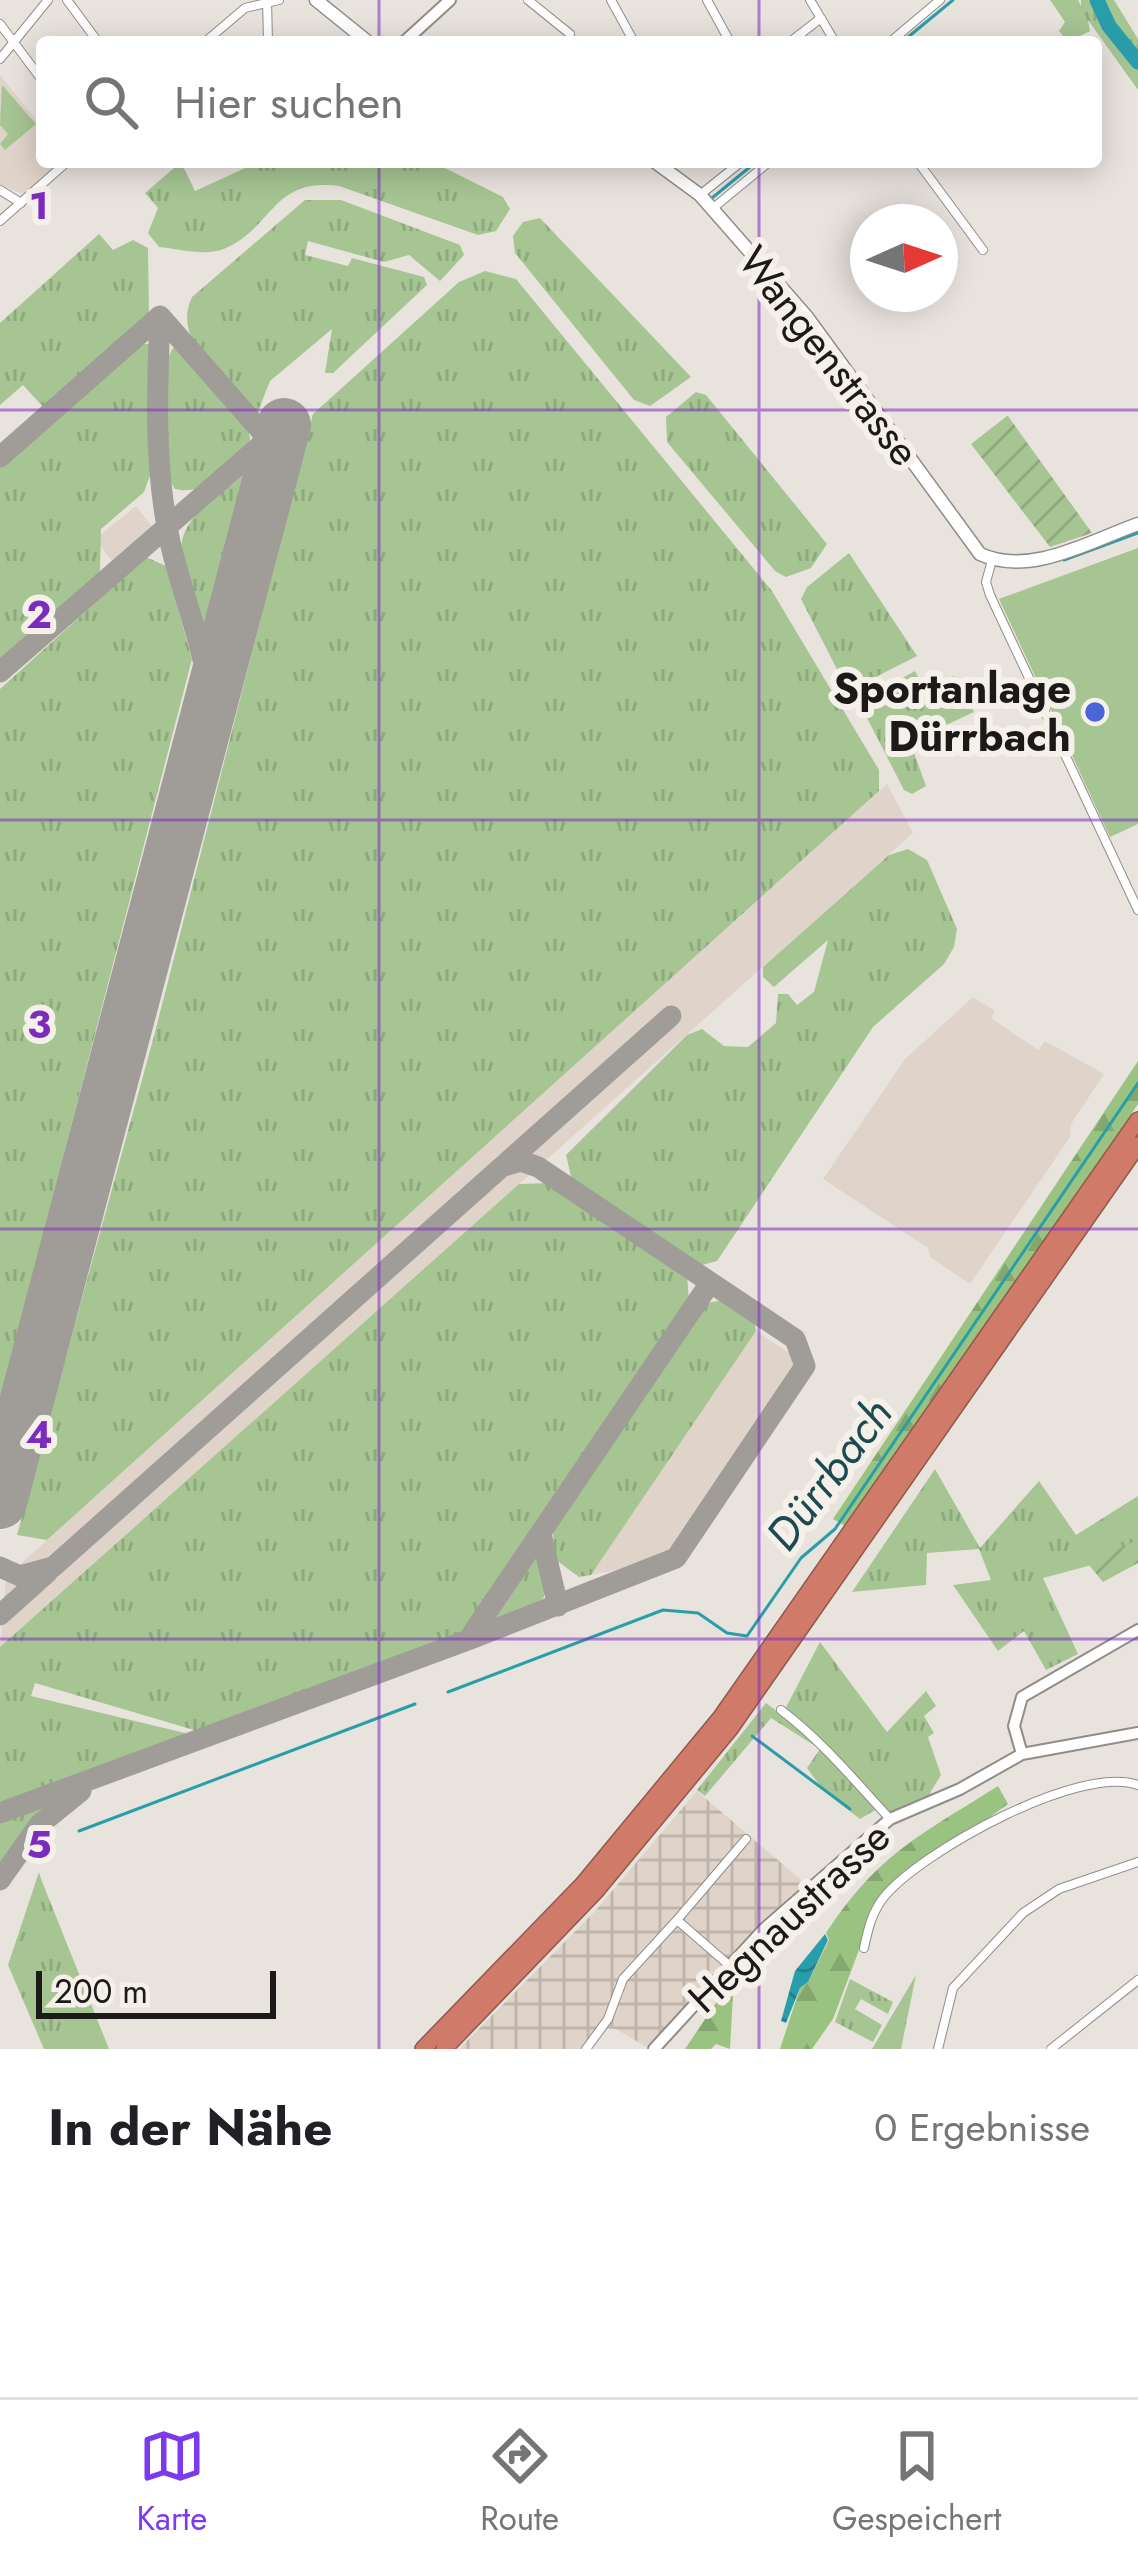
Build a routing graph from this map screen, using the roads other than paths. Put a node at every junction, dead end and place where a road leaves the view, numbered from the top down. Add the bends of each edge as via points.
1 (48, 0) edge
2 (67, 0) edge
3 (279, 0) edge
4 (316, 0) edge
5 (450, 0) edge
6 (528, 0) edge
7 (611, 0) edge
8 (706, 0) edge
9 (940, 0) edge
10 (815, 2) edge
11 (267, 3) edge
12 (820, 18) junction
13 (0, 24) edge
14 (570, 34) dead end
15 (94, 36) edge
16 (212, 36) edge
17 (268, 36) edge
18 (361, 36) edge
19 (411, 36) edge
20 (631, 36) edge
21 (727, 36) edge
22 (798, 36) edge
23 (831, 36) edge
24 (897, 36) edge
25 (14, 43) junction
26 (0, 59) edge
27 (36, 72) edge
28 (61, 168) edge
29 (663, 168) edge
30 (734, 168) edge
31 (763, 168) edge
32 (926, 168) edge
33 (0, 190) edge
34 (700, 196) junction
35 (21, 203) junction
36 (712, 209) junction
37 (0, 221) edge
38 (983, 250) dead end
39 (1138, 524) edge
40 (992, 560) junction
41 (1138, 910) edge
42 (1138, 1120) edge
43 (1138, 1144) edge
44 (1138, 1630) edge
45 (781, 1710) dead end
46 (1138, 1733) edge
47 (1022, 1754) junction
48 (1138, 1785) edge
49 (890, 1819) junction
50 (746, 1839) dead end
51 (1138, 1862) edge
52 (677, 1920) junction
53 (864, 1948) dead end
54 (731, 1967) junction
55 (1138, 1980) edge
56 (423, 2049) edge
57 (444, 2049) edge
58 (586, 2049) edge
59 (654, 2049) edge
60 (938, 2049) edge
61 (1051, 2049) edge

1 - 25 street
2 - 15 street
3 - 11 street
4 - 18 main road
5 - 19 street
6 - 14 street
7 - 20 street
8 - 21 street
9 - 24 street
10 - 12 street
11 - 16 street via 247,7
11 - 17 street
12 - 22 street
12 - 23 street
13 - 25 street
25 - 26 street
25 - 27 street
28 - 35 street
29 - 34 main road, Wangenstrasse
30 - 34 street
31 - 36 street
32 - 38 street
33 - 35 street
34 - 36 main road, Wangenstrasse
35 - 37 street
36 - 40 main road, Wangenstrasse via 847,367 965,540
39 - 40 main road via 1036,560
40 - 41 street via 987,588
42 - 56 highway via 721,1717 597,1868
43 - 57 highway via 730,1729 596,1891
44 - 47 street via 1022,1697 1014,1726
45 - 49 street via 825,1744
46 - 47 street, Hegnaustrasse
47 - 49 street, Hegnaustrasse
48 - 53 street via 1112,1782 995,1816 897,1883 876,1908
49 - 54 street, Hegnaustrasse
50 - 52 street
51 - 60 street via 1059,1889 1023,1913 953,1988
52 - 54 street
52 - 58 street via 623,1979
54 - 59 street, Hegnaustrasse
55 - 61 street

